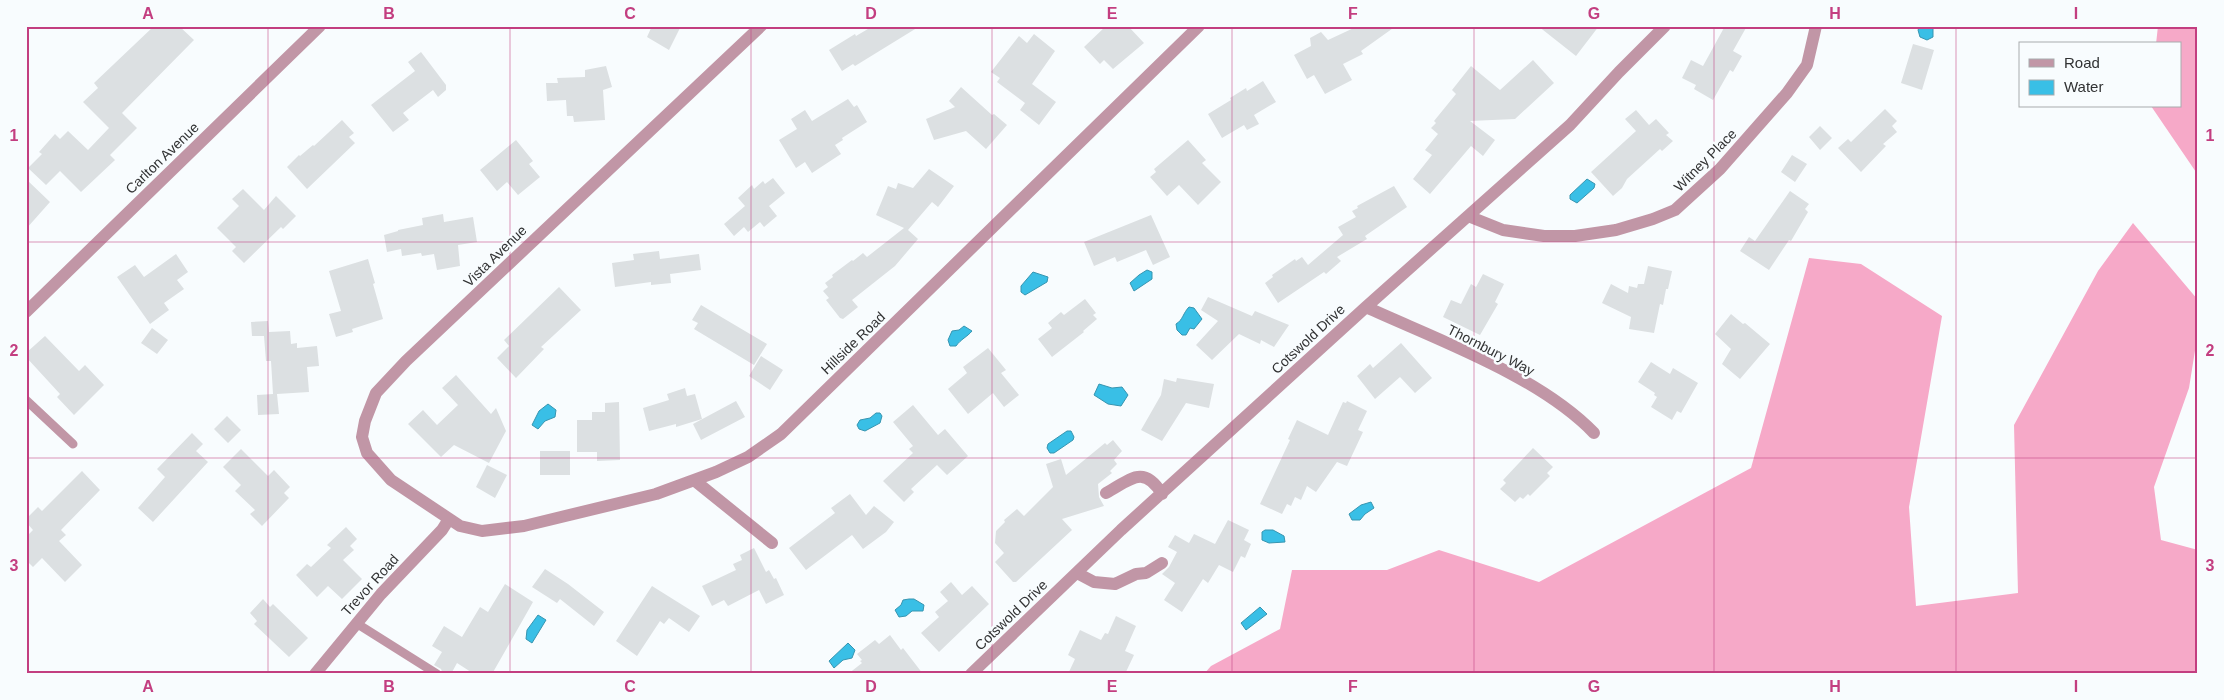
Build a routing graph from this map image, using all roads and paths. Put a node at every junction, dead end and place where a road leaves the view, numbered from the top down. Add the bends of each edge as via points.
1 (320, 26) edge
2 (761, 26) edge
3 (1199, 26) edge
4 (1665, 26) edge
5 (1816, 26) edge
6 (1468, 216) junction
7 (1366, 307) junction
8 (26, 312) edge
9 (26, 400) edge
10 (1594, 433) dead end
11 (73, 444) dead end
12 (694, 480) junction
13 (1106, 493) dead end
14 (1162, 494) junction
15 (449, 519) junction
16 (772, 543) dead end
17 (1162, 563) dead end
18 (1077, 573) junction
19 (356, 623) junction
20 (315, 674) edge
21 (437, 674) edge
22 (971, 674) edge

1 - 8 street, Carlton Avenue
2 - 15 street, Vista Avenue via 376,393 363,429 367,453 391,480
3 - 12 street, Hillside Road via 781,434 748,457
4 - 6 street, Cotswold Drive via 1570,126
5 - 6 street, Witney Place via 1807,66 1788,93 1720,169 1675,210 1616,230 1575,236 1544,236 1503,230
6 - 7 street, Cotswold Drive
7 - 10 street, Thornbury Way via 1494,365 1578,416
7 - 14 street, Cotswold Drive
9 - 11 lane
12 - 15 street, Hillside Road via 622,503 504,530 482,531 460,526
12 - 16 street
13 - 14 street via 1134,476 1145,477 1155,483
14 - 18 street, Cotswold Drive
15 - 19 street, Trevor Road
17 - 18 street via 1146,573 1115,584 1094,582
18 - 22 street, Cotswold Drive
19 - 20 street, Trevor Road
19 - 21 lane

